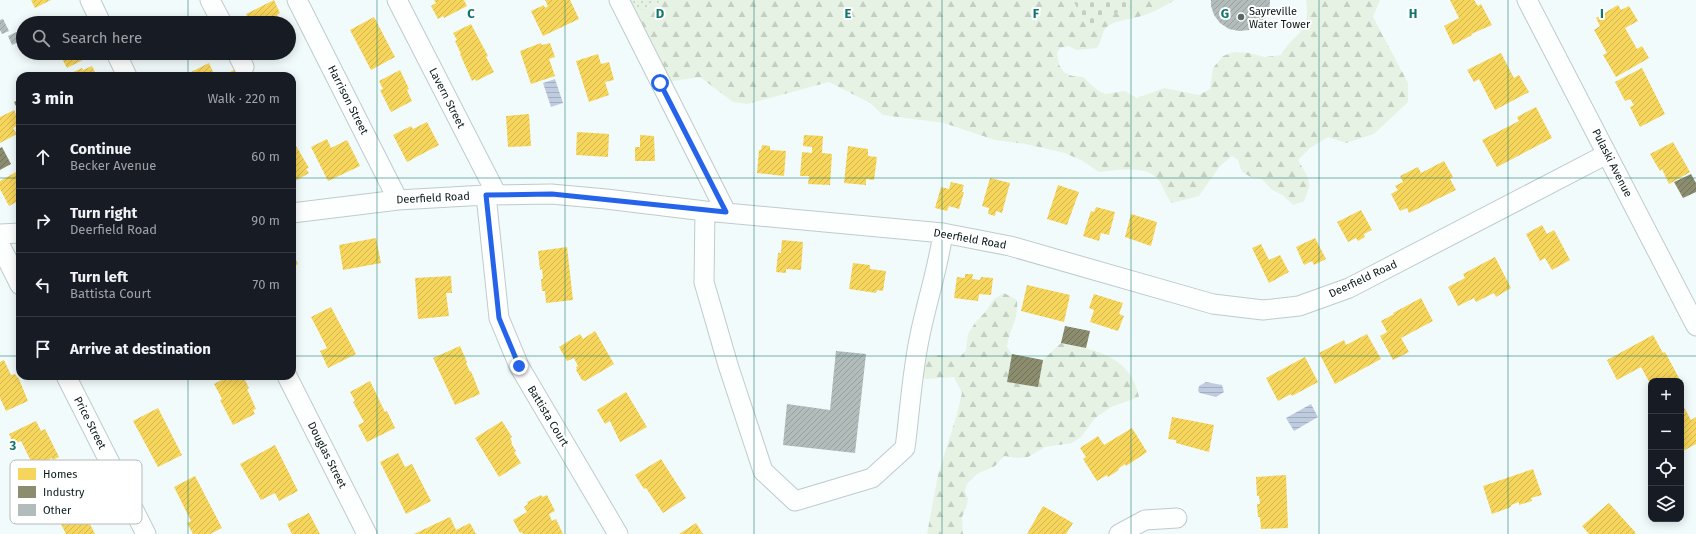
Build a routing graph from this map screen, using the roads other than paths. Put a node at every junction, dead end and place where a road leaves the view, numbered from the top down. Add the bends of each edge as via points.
1 (90, 0) edge
2 (210, 0) edge
3 (298, 0) edge
4 (397, 0) edge
5 (619, 0) edge
6 (1528, 0) edge
7 (98, 16) edge
8 (218, 16) edge
9 (119, 60) edge
10 (125, 72) edge
11 (1607, 154) junction
12 (492, 195) junction
13 (398, 200) junction
14 (705, 211) junction
15 (726, 212) junction
16 (296, 213) edge
17 (16, 233) edge
18 (944, 233) junction
19 (0, 234) edge
20 (0, 245) edge
21 (16, 277) edge
22 (1696, 326) edge
23 (68, 380) edge
24 (289, 380) edge
25 (109, 460) edge
26 (1177, 518) dead end
27 (141, 524) edge
28 (146, 534) edge
29 (367, 534) edge
30 (618, 534) edge
31 (1119, 534) edge

1 - 7 street
2 - 8 street
3 - 13 street, Harrison Street
4 - 12 street, Lavern Street
5 - 15 street
6 - 11 street, Pulaski Avenue
9 - 10 street
11 - 18 street, Deerfield Road via 1349,288 1299,306 1263,310 1213,304 1010,246
11 - 22 street, Pulaski Avenue
12 - 13 street, Deerfield Road
12 - 14 street, Deerfield Road via 552,194
12 - 30 street, Battista Court via 499,318 519,366
13 - 16 street, Deerfield Road
14 - 15 street, Deerfield Road
14 - 18 street via 704,282 728,365 763,471 795,501 872,478 905,448 920,335
15 - 18 street, Deerfield Road
17 - 19 street
20 - 21 street
23 - 25 street, Price Street
24 - 29 street, Douglas Street
26 - 31 street via 1145,520
27 - 28 street, Price Street

